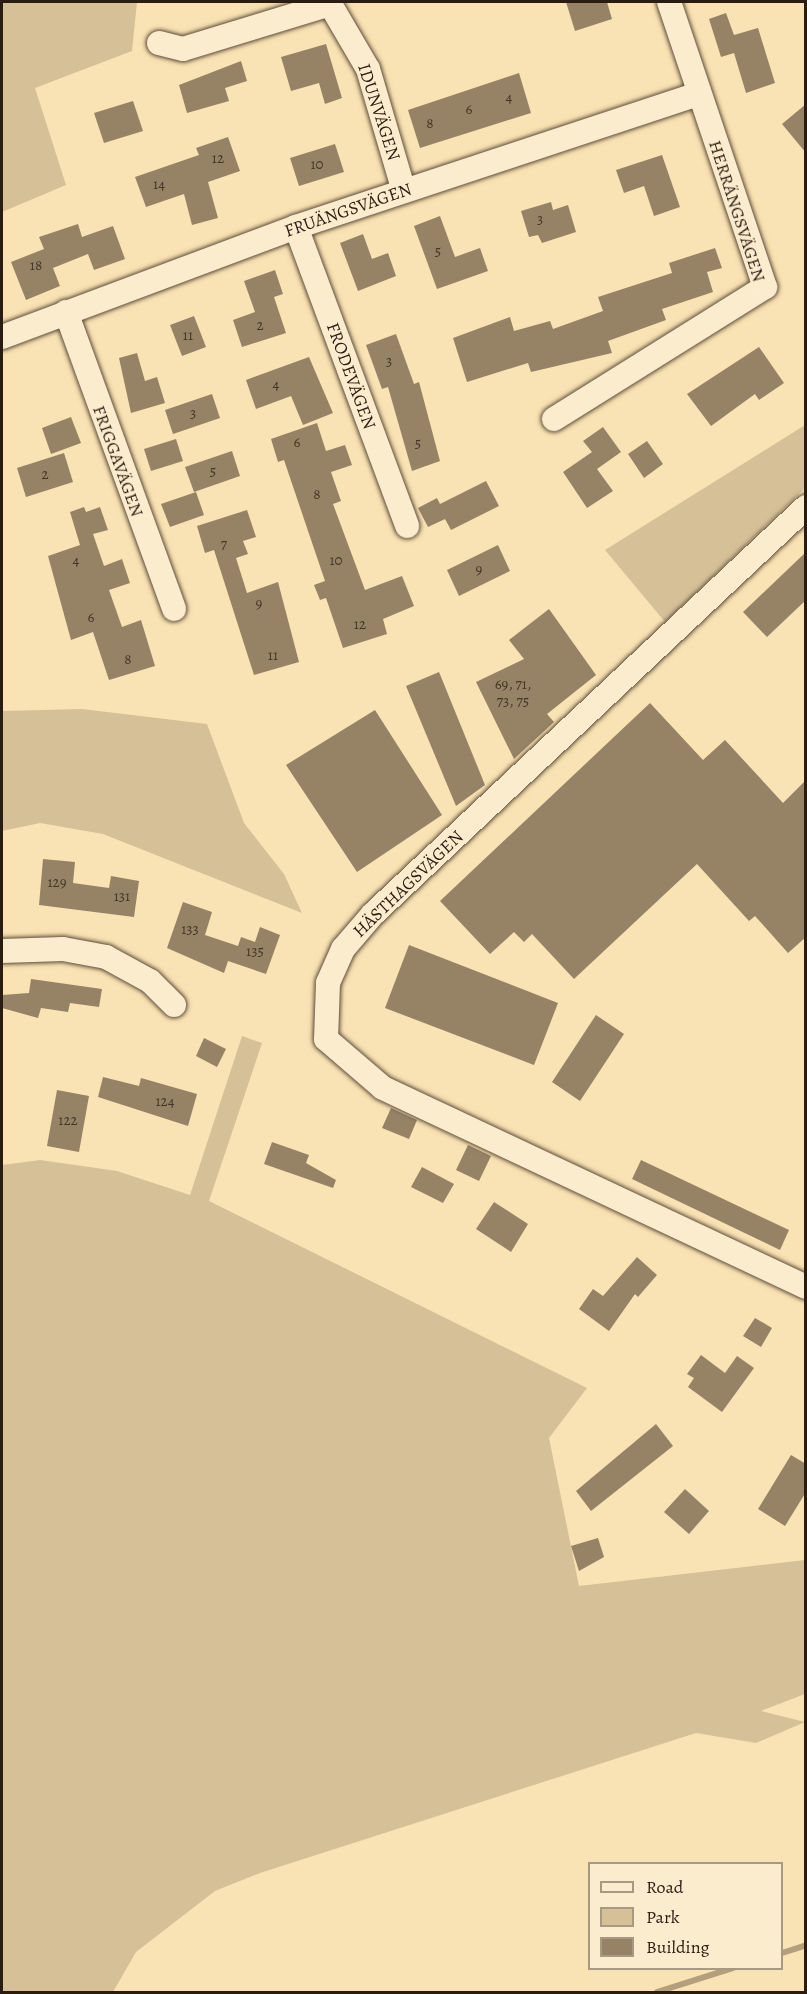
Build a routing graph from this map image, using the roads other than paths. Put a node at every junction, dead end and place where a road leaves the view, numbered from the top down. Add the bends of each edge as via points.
1 (669, 2) edge
2 (330, 3) edge
3 (159, 43) dead end
4 (698, 94) junction
5 (404, 191) junction
6 (296, 227) junction
7 (66, 312) junction
8 (2, 337) edge
9 (554, 419) dead end
10 (806, 507) edge
11 (407, 526) dead end
12 (174, 609) dead end
13 (2, 951) edge
14 (174, 1005) dead end
15 (806, 1287) edge

1 - 4 street, HERRÄNGSVÄGEN
2 - 3 street, IDUNVÄGEN via 183,49
2 - 5 street, IDUNVÄGEN via 368,69
4 - 5 street, FRUÄNGSVÄGEN
4 - 9 street, HERRÄNGSVÄGEN via 765,287
5 - 6 street, FRUÄNGSVÄGEN
6 - 7 street, FRUÄNGSVÄGEN
6 - 11 street, FRODEVÄGEN
7 - 8 street, FRUÄNGSVÄGEN
7 - 12 street, FRIGGAVÄGEN
10 - 15 street, HÄSTHAGSVÄGEN via 373,914 343,949 328,983 326,1038 383,1088
13 - 14 street via 63,950 105,957 150,981

